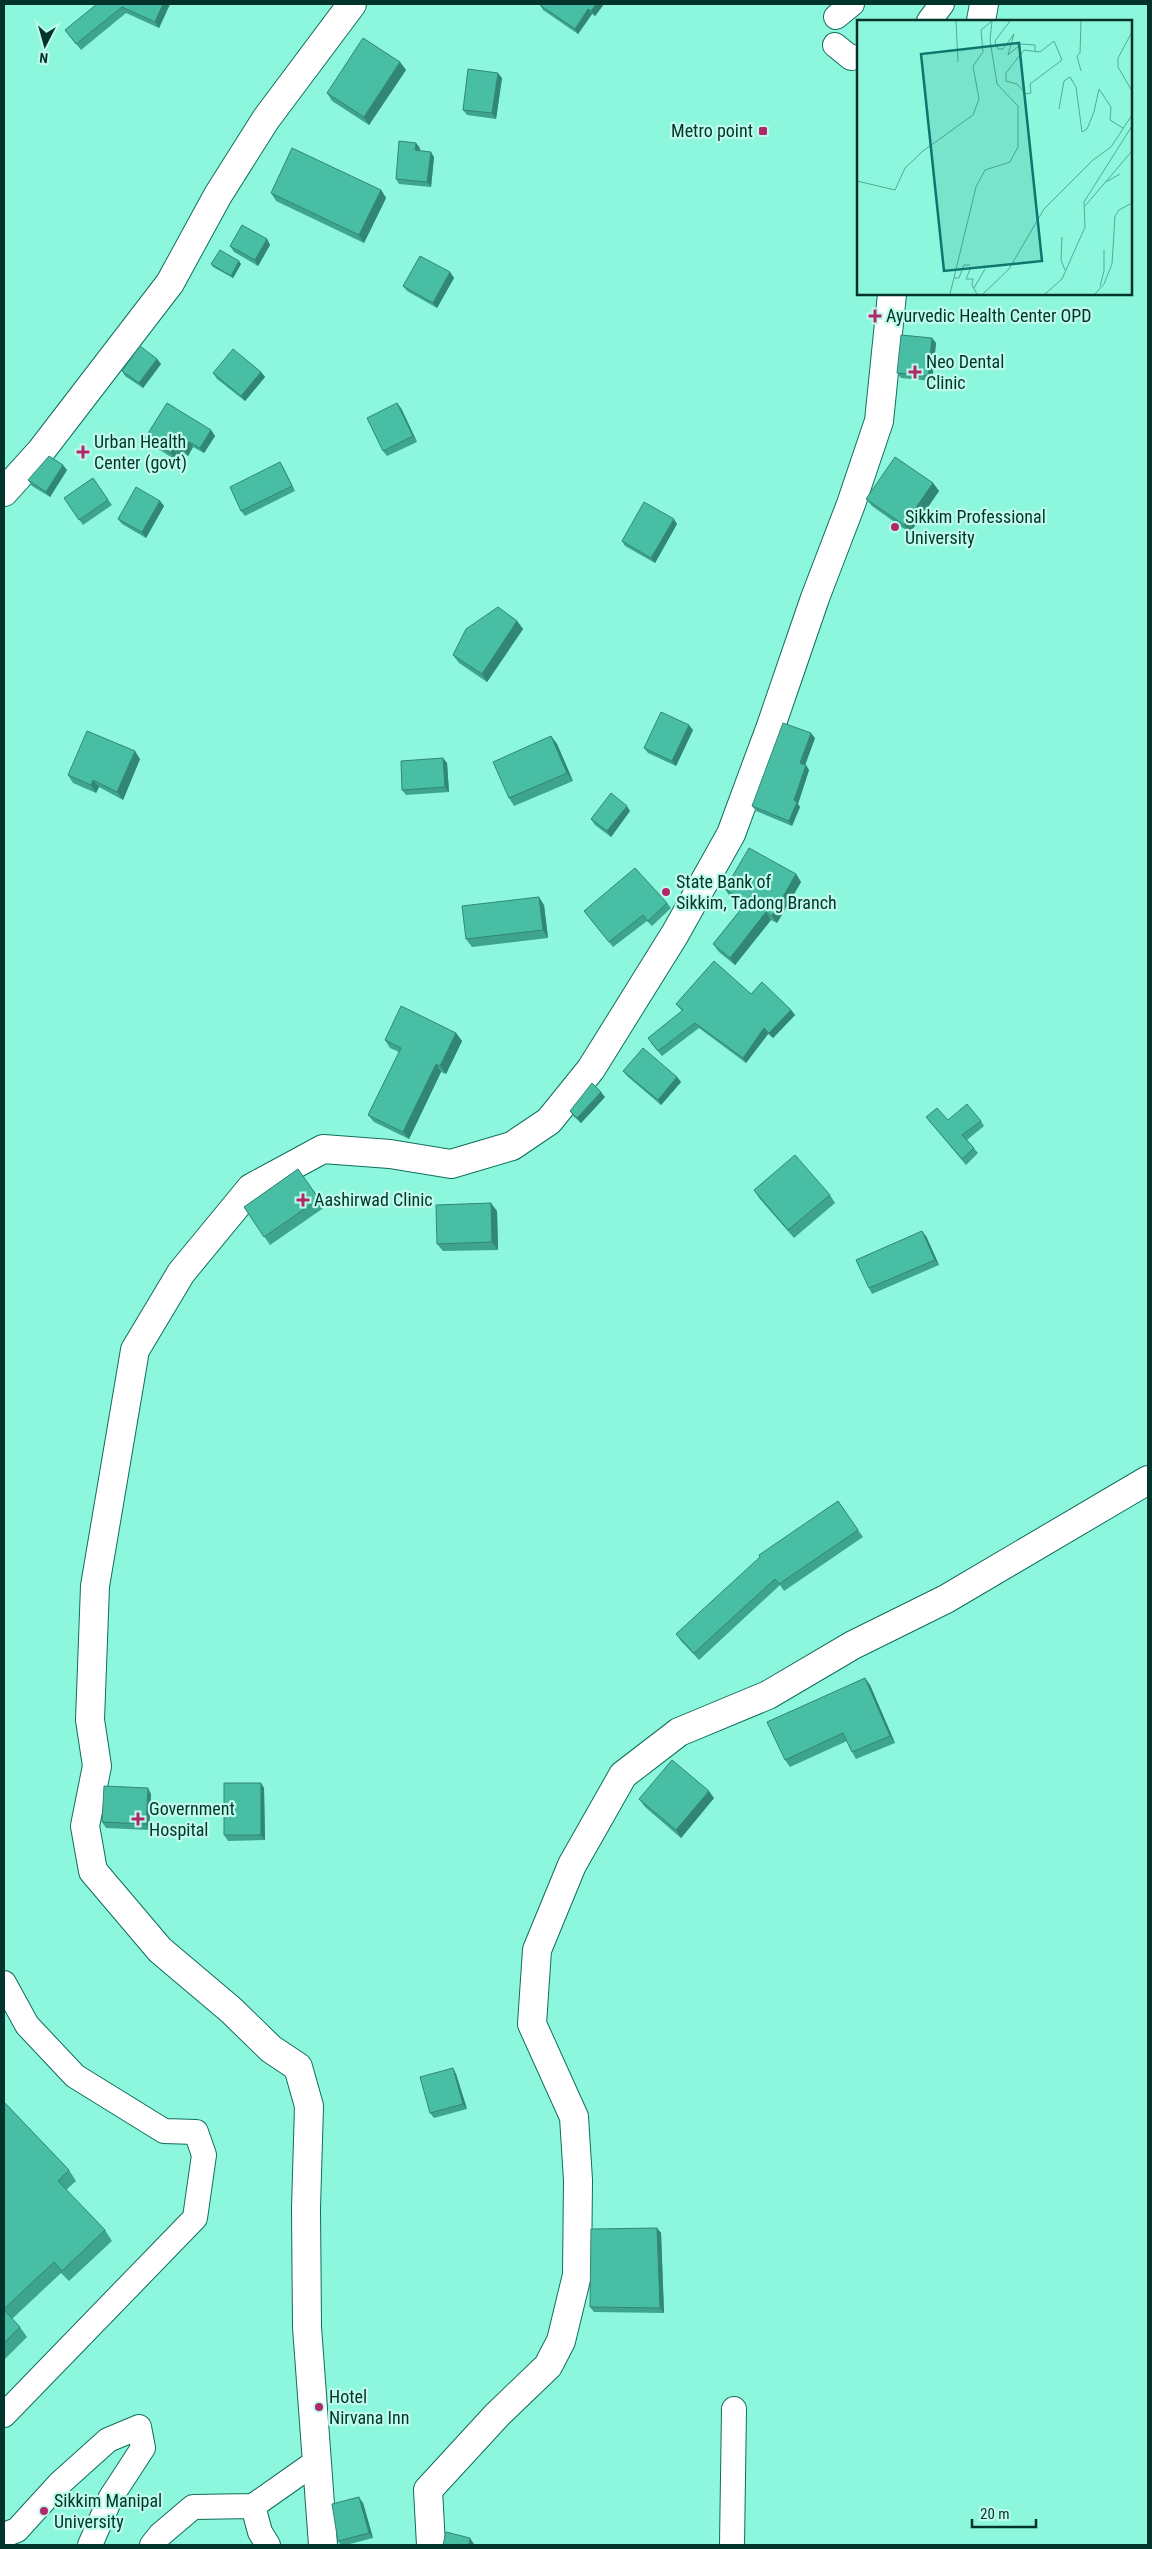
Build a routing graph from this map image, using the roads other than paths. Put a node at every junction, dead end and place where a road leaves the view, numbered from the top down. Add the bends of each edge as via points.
1 (352, 4) edge
2 (942, 4) edge
3 (984, 4) edge
4 (930, 20) edge
5 (981, 20) edge
6 (835, 45) dead end
7 (857, 57) edge
8 (892, 295) edge
9 (4, 492) edge
10 (1148, 1480) edge
11 (4, 1983) edge
12 (734, 2409) dead end
13 (4, 2415) edge
14 (317, 2461) junction
15 (253, 2506) junction
16 (4, 2535) edge
17 (90, 2545) edge
18 (152, 2545) edge
19 (268, 2545) edge
20 (323, 2545) edge
21 (430, 2545) edge
22 (732, 2545) edge

1 - 9 highway via 266,119 218,195 170,283 41,451
2 - 4 street
3 - 5 highway
6 - 7 street via 851,58
8 - 14 highway via 879,421 731,834 675,934 592,1069 549,1120 512,1146 451,1164 390,1154 323,1149 251,1188 182,1273 135,1350 95,1586 90,1720 97,1766 85,1826 94,1871 160,1950 271,2049 298,2067 310,2106 306,2208 307,2327
10 - 21 highway via 946,1599 853,1645 768,1695 679,1732 624,1775 572,1865 537,1950 532,2024 574,2117 578,2180 577,2275 561,2341 548,2366 497,2415 428,2490
11 - 13 street via 27,2025 75,2076 164,2131 196,2132 204,2155 195,2218
12 - 22 street
14 - 15 street
14 - 20 highway
15 - 18 street via 193,2507
15 - 19 street via 260,2532
16 - 17 street via 17,2530 59,2484 108,2440 139,2427 143,2448 112,2497

